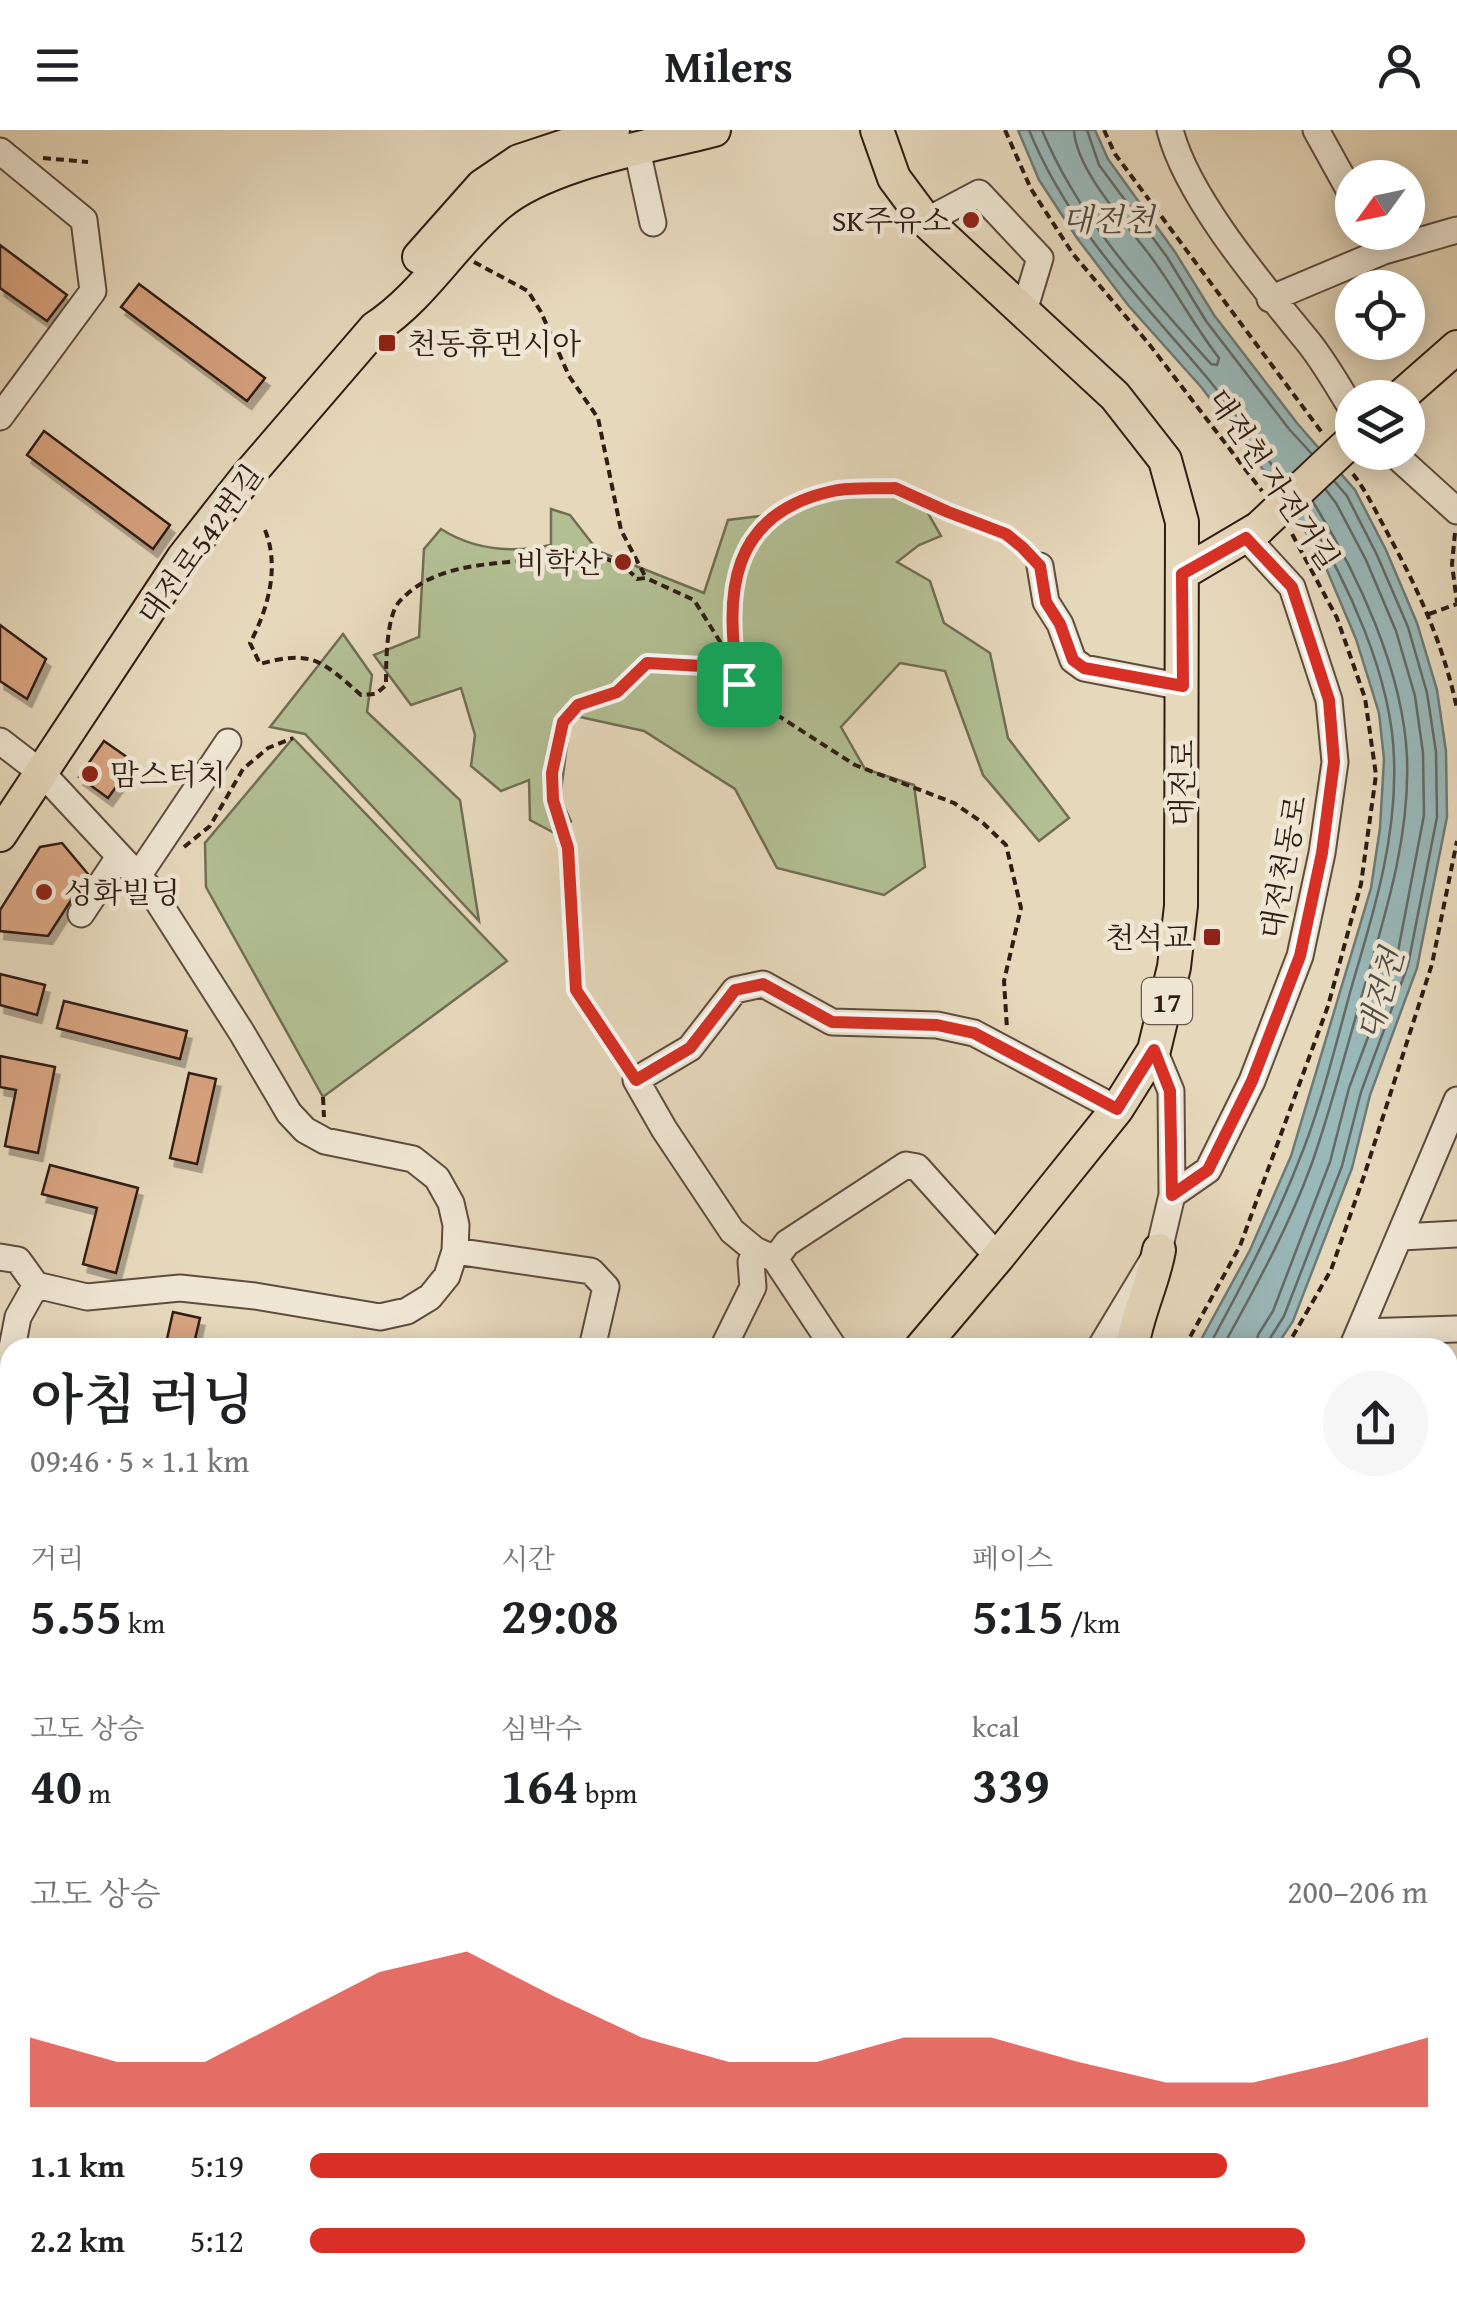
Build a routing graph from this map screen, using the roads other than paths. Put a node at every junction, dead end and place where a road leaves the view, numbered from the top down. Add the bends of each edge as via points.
1 (714, 130) edge
2 (878, 130) edge
3 (1170, 130) edge
4 (1316, 130) edge
5 (625, 140) edge
6 (543, 141) edge
7 (0, 151) edge
8 (1335, 164) edge
9 (926, 221) junction
10 (653, 223) dead end
11 (1457, 230) edge
12 (1425, 235) edge
13 (1363, 250) edge
14 (1270, 299) junction
15 (1024, 312) junction
16 (375, 328) junction
17 (1457, 347) edge
18 (1419, 380) edge
19 (1335, 383) edge
20 (0, 417) edge
21 (1335, 456) edge
22 (1412, 470) edge
23 (1457, 511) edge
24 (1258, 522) junction
25 (1040, 566) road end
26 (1182, 574) junction
27 (1183, 686) junction
28 (0, 740) edge
29 (228, 742) dead end
30 (43, 774) junction
31 (0, 835) edge
32 (119, 857) junction
33 (138, 876) junction
34 (81, 914) dead end
35 (1154, 1050) junction
36 (1457, 1100) edge
37 (1117, 1109) junction
38 (1444, 1165) edge
39 (1172, 1195) junction
40 (1457, 1234) edge
41 (1401, 1237) junction
42 (1159, 1250) junction
43 (456, 1251) junction
44 (765, 1254) junction
45 (0, 1257) edge
46 (998, 1258) junction
47 (36, 1285) junction
48 (1457, 1329) edge
49 (14, 1338) edge
50 (594, 1338) edge
51 (729, 1338) edge
52 (827, 1338) edge
53 (930, 1338) edge
54 (1106, 1338) edge
55 (1134, 1338) edge
56 (1357, 1338) edge
57 (1374, 1338) edge

1 - 5 main road, 대전로542번길
2 - 9 main road, 대전로 via 894,178
3 - 14 street via 1196,190
4 - 8 street
5 - 6 main road, 대전로542번길
5 - 10 street
5 - 16 main road, 대전로542번길 via 500,203 398,313
6 - 16 main road, 대전로542번길 via 462,208 388,296
7 - 20 street via 84,220 93,291
9 - 15 main road, 대전로
9 - 15 street via 979,193 1040,258
11 - 12 street
13 - 14 street
14 - 19 street
15 - 26 main road, 대전로 via 1115,396 1166,460 1182,522
16 - 30 main road, 대전로542번길 via 183,558
17 - 18 main road
21 - 24 main road, bridge
22 - 23 street
24 - 26 main road
24 - 39 street, 대전천동로 via 1292,587 1329,700 1334,762 1300,956 1252,1081 1208,1170
25 - 27 street via 1046,602 1073,660 1084,668
26 - 27 main road, 대전로 / 17
27 - 35 main road, 대전로 / 17 via 1180,906 1174,968
28 - 30 street
29 - 33 street
30 - 31 main road, 대전로542번길
30 - 32 street
32 - 33 street
32 - 34 street
33 - 43 street via 289,1114 325,1141 413,1159 437,1178 452,1203
35 - 37 main road, 대전로 / 17
35 - 39 street via 1170,1091
36 - 38 street
37 - 44 street via 974,1033 937,1025 832,1022 763,984 735,990 690,1048 636,1080 732,1231
37 - 46 main road, 대전로 / 17
38 - 41 street
39 - 42 street
40 - 41 street
41 - 56 street
42 - 54 street
42 - 55 main road
43 - 47 street via 430,1297 407,1312 380,1317 180,1288 87,1297
43 - 50 street via 591,1272 606,1287
44 - 46 street via 906,1166 917,1167
44 - 51 street via 751,1262 753,1288
44 - 52 street
45 - 47 street via 18,1260
46 - 53 main road, 대전로 / 17
47 - 49 street
48 - 57 street

